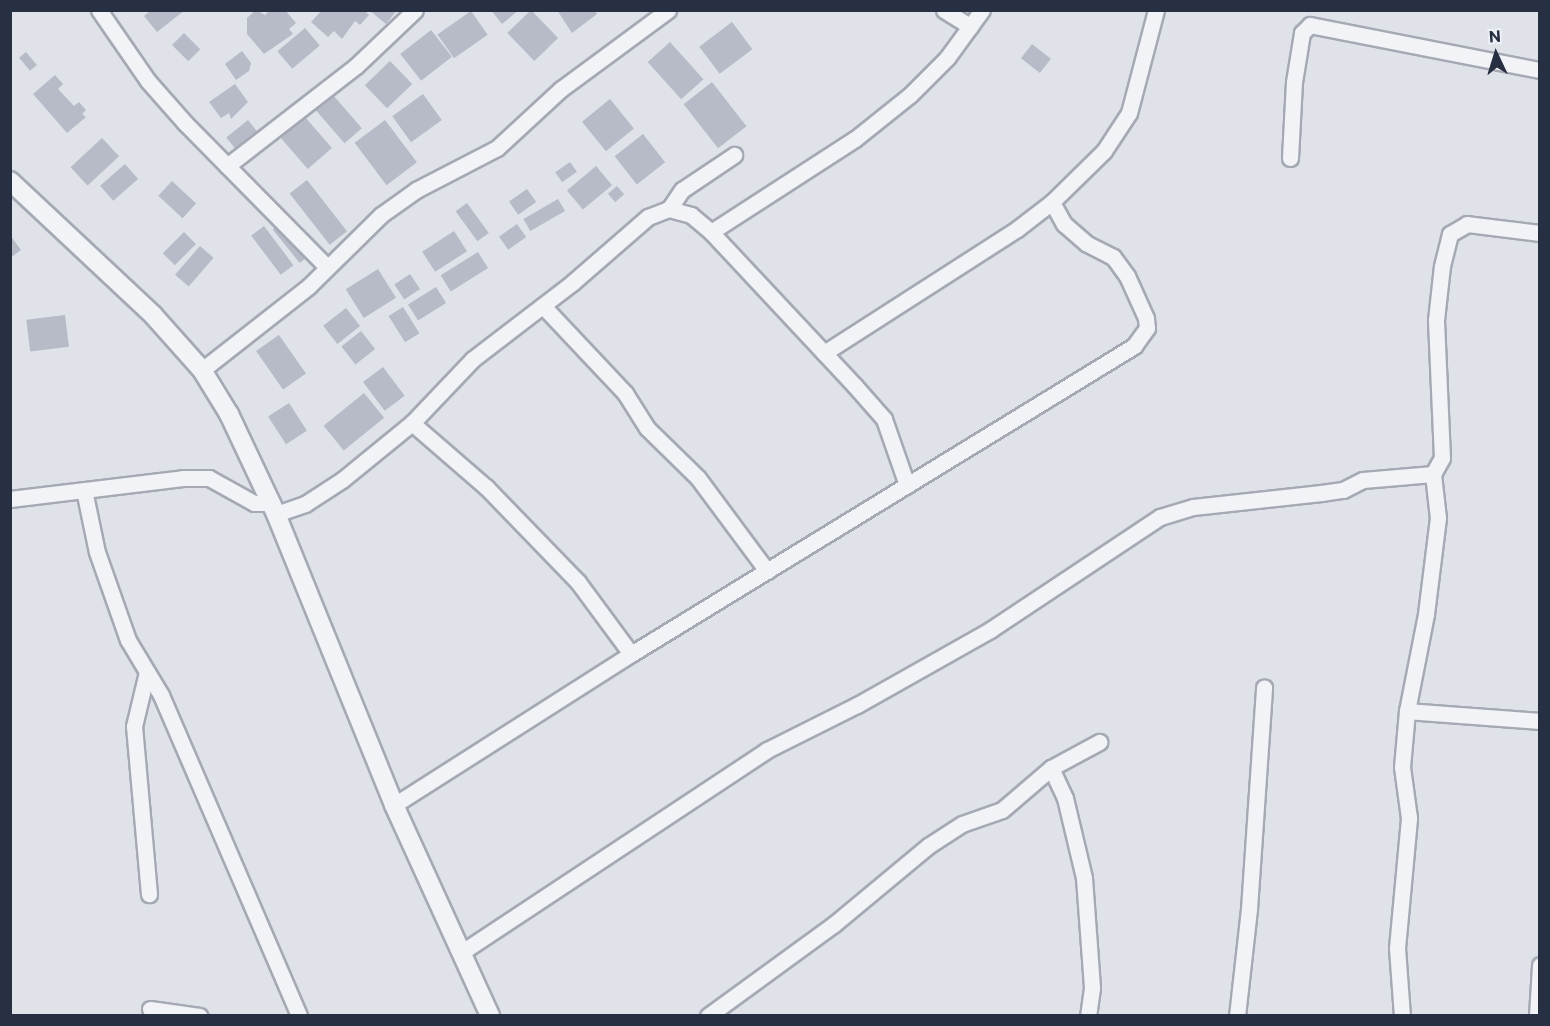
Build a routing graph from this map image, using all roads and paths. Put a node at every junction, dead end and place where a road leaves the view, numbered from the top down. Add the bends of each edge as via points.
1 (99, 10) edge
2 (416, 10) edge
3 (668, 10) edge
4 (944, 10) edge
5 (982, 10) edge
6 (1156, 10) edge
7 (970, 26) junction
8 (1539, 70) edge
9 (734, 155) dead end
10 (1290, 158) dead end
11 (227, 166) junction
12 (10, 181) edge
13 (1052, 202) junction
14 (669, 209) junction
15 (711, 232) junction
16 (1539, 233) edge
17 (326, 266) junction
18 (543, 306) junction
19 (824, 353) junction
20 (202, 370) junction
21 (412, 423) junction
22 (1433, 474) junction
23 (908, 485) junction
24 (84, 490) junction
25 (10, 499) edge
26 (274, 509) junction
27 (767, 571) junction
28 (631, 654) junction
29 (147, 672) junction
30 (1264, 688) dead end
31 (1407, 711) junction
32 (1539, 721) edge
33 (1099, 742) dead end
34 (1050, 768) junction
35 (394, 805) junction
36 (149, 894) dead end
37 (462, 952) junction
38 (1539, 965) edge
39 (150, 1009) dead end
40 (200, 1016) edge
41 (300, 1016) edge
42 (490, 1016) edge
43 (708, 1016) edge
44 (1088, 1016) edge
45 (1237, 1016) edge
46 (1402, 1016) edge
47 (1537, 1016) edge

1 - 11 street via 147,81
2 - 11 street via 356,66
3 - 17 street via 561,89 497,148 416,190 381,215
4 - 7 street
5 - 7 street
6 - 13 street via 1129,113 1104,151
7 - 15 street via 947,58 892,110 855,139
8 - 10 street via 1310,25 1302,33 1294,82
9 - 14 street via 682,190
11 - 17 street
12 - 20 street via 153,315
13 - 19 street via 1017,229
13 - 23 street via 1076,236 1105,250 1122,270 1146,318 1144,334 1134,346
14 - 15 street via 691,215
14 - 18 street via 648,217
15 - 19 street
16 - 22 street via 1467,224 1450,234 1436,320 1442,458
17 - 20 street via 309,286
18 - 21 street via 461,370
18 - 27 street via 625,393 647,428 698,477
19 - 23 street via 884,419
20 - 26 street via 245,444
21 - 26 street via 342,480 305,504
21 - 28 street via 486,487 578,582
22 - 31 street via 1438,518 1426,614
22 - 37 street via 1363,480 1342,490 1193,507 1160,517 980,636 868,700 767,750
23 - 27 street
24 - 25 street
24 - 26 street via 209,478 254,503
24 - 29 street via 110,594 128,640
26 - 35 street
27 - 28 street
28 - 35 street
29 - 36 street via 134,726
29 - 41 street via 161,695
30 - 45 street via 1249,909
31 - 32 street
31 - 46 street via 1402,767 1409,818 1397,948
33 - 34 street
34 - 43 street via 1002,810 962,824 928,846 832,925
34 - 44 street via 1065,798 1084,878 1092,988
35 - 37 street
37 - 42 street
38 - 47 street
39 - 40 street

